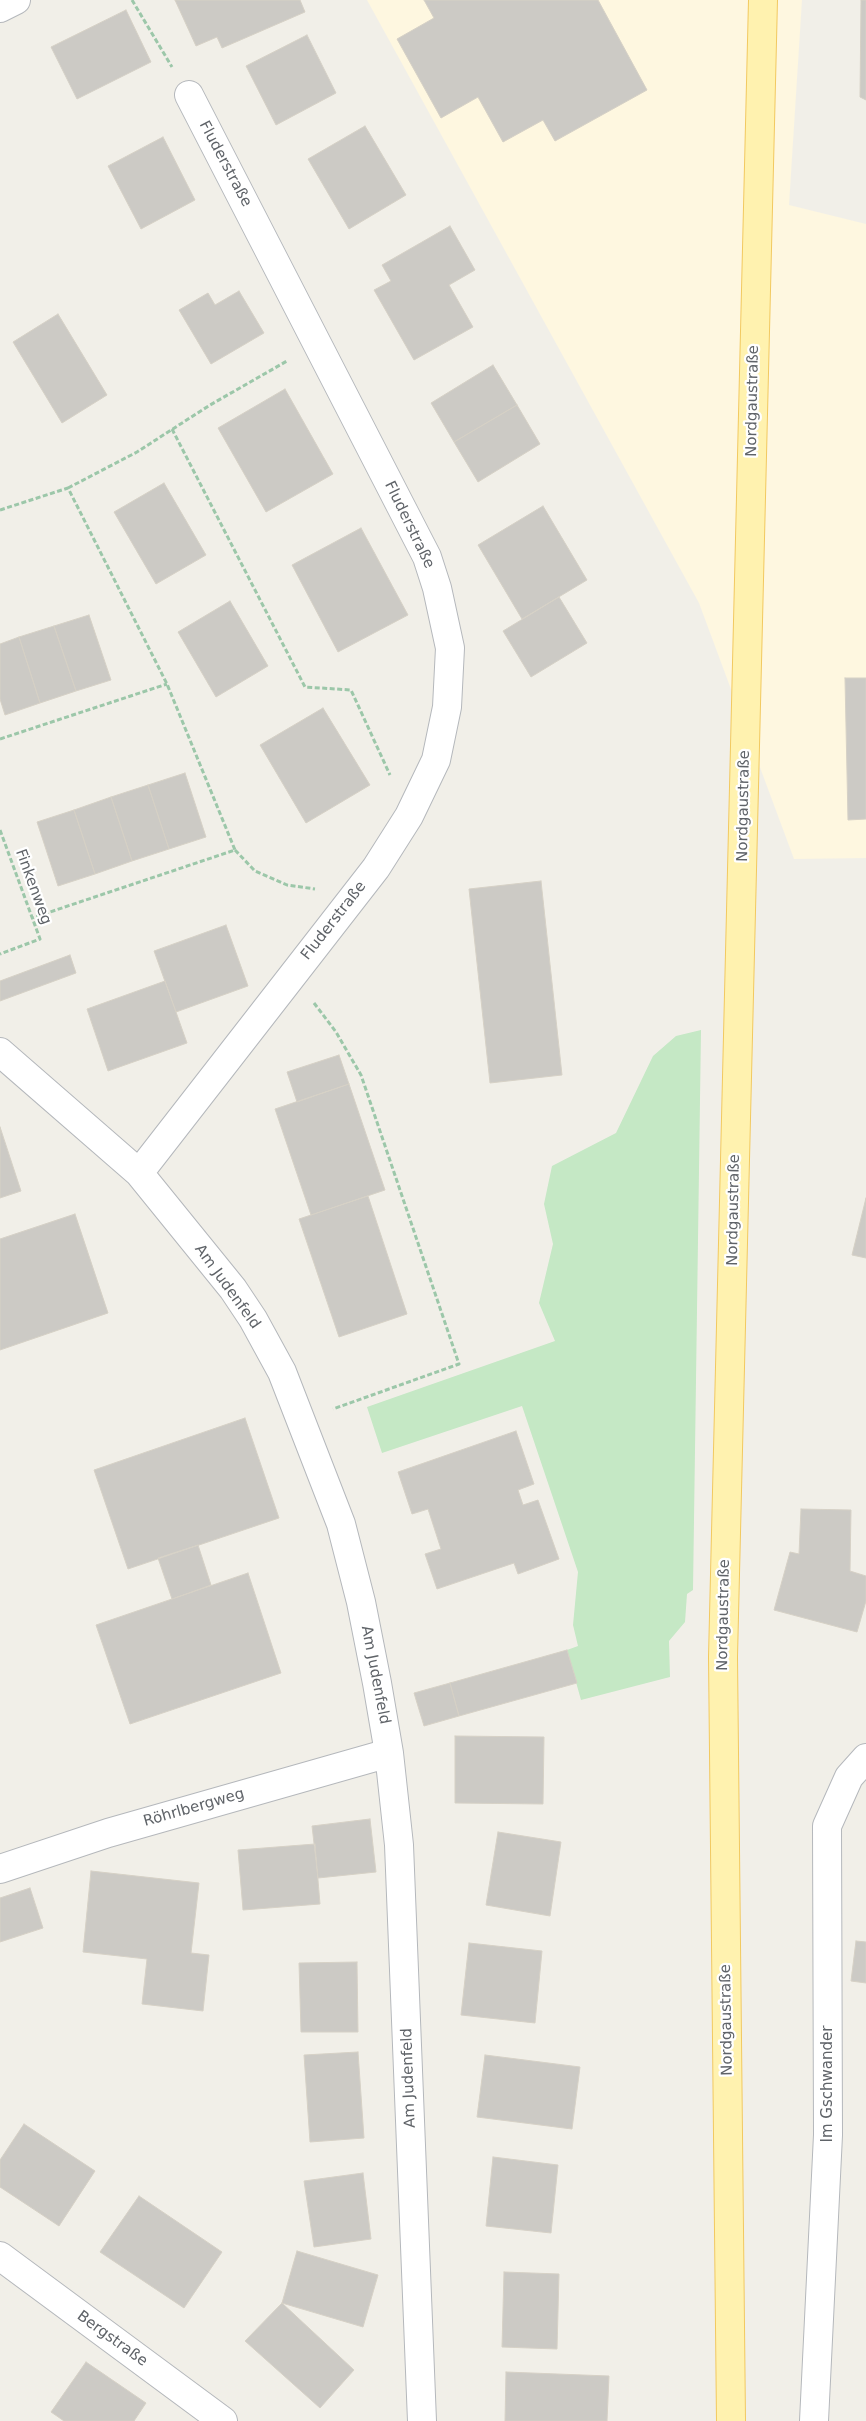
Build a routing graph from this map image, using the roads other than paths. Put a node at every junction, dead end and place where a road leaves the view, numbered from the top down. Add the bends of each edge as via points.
1 (16, 0) edge
2 (763, 0) edge
3 (0, 8) edge
4 (189, 95) road end
5 (0, 1052) edge
6 (139, 1173) junction
7 (389, 1752) junction
8 (866, 1758) edge
9 (0, 1869) edge
10 (0, 2256) edge
11 (223, 2421) edge
12 (422, 2421) edge
13 (731, 2421) edge
14 (814, 2421) edge

1 - 3 street
2 - 13 main road, Nordgaustraße via 723,1657
4 - 6 street, Fluderstraße via 427,557 450,648 447,707 436,760 409,816 376,868
5 - 6 street, Am Judenfeld
6 - 7 street, Am Judenfeld via 233,1289 253,1319 303,1420 341,1524 361,1602
7 - 9 street, Röhrlbergweg via 108,1832
7 - 12 street, Am Judenfeld via 399,1845
8 - 14 street, Im Gschwander via 849,1777 827,1826 828,2135
10 - 11 street, Bergstraße

